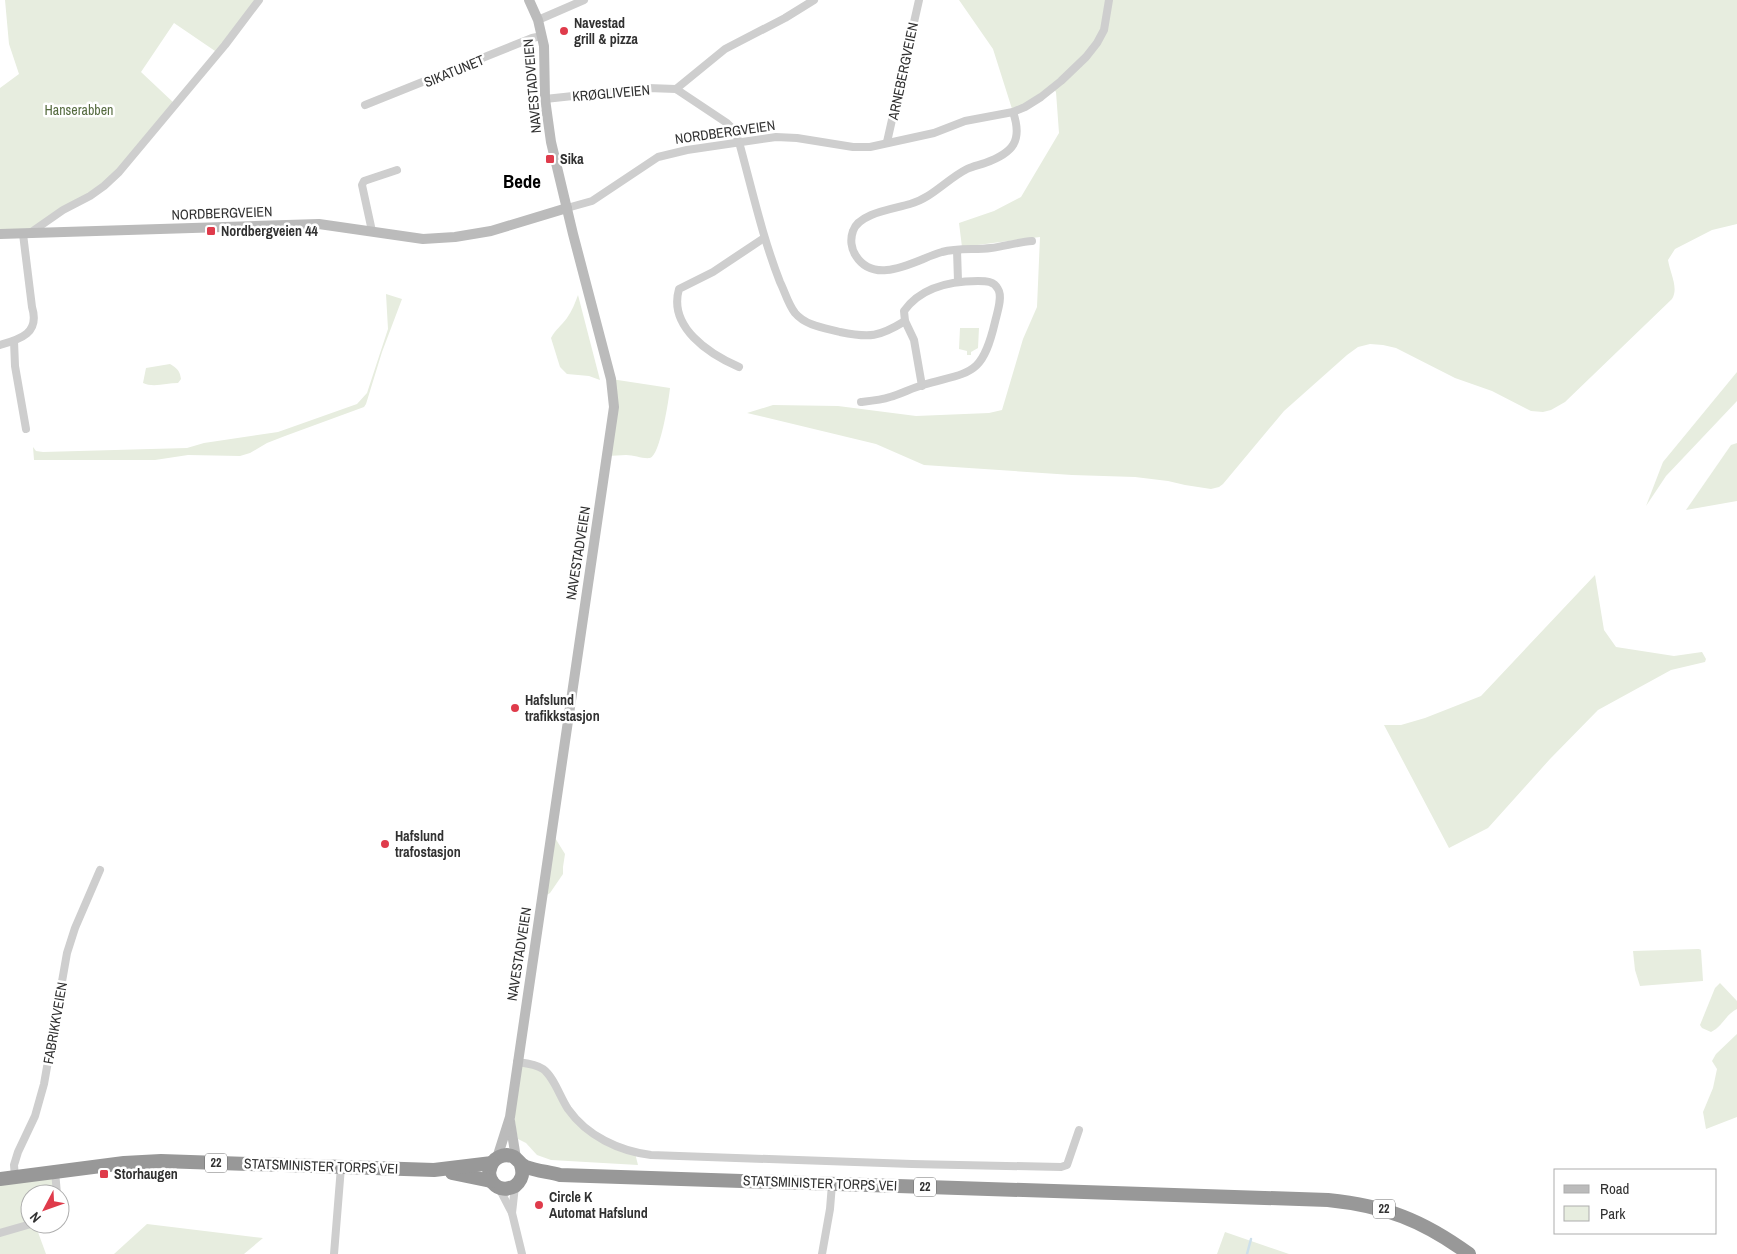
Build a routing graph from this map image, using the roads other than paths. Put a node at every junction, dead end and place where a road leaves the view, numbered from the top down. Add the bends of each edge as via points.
1 (259, 0) edge
2 (529, 0) edge
3 (584, 0) edge
4 (814, 0) edge
5 (919, 0) edge
6 (1109, 0) edge
7 (538, 20) junction
8 (542, 36) junction
9 (676, 89) junction
10 (545, 100) junction
11 (365, 105) dead end
12 (1013, 112) junction
13 (739, 142) junction
14 (887, 142) junction
15 (397, 170) dead end
16 (567, 208) junction
17 (372, 230) junction
18 (26, 233) junction
19 (0, 234) edge
20 (764, 238) junction
21 (1032, 241) dead end
22 (957, 250) junction
23 (958, 281) junction
24 (905, 321) junction
25 (14, 342) junction
26 (0, 345) edge
27 (738, 368) dead end
28 (922, 386) junction
29 (860, 402) dead end
30 (26, 429) dead end
31 (100, 870) dead end
32 (517, 1062) junction
33 (510, 1118) junction
34 (1079, 1130) dead end
35 (494, 1160) junction
36 (518, 1162) junction
37 (341, 1167) junction
38 (434, 1170) junction
39 (55, 1171) junction
40 (560, 1175) junction
41 (15, 1177) junction
42 (0, 1179) edge
43 (56, 1184) edge
44 (495, 1184) junction
45 (517, 1184) junction
46 (832, 1184) junction
47 (512, 1213) junction
48 (20, 1227) edge
49 (0, 1233) edge
50 (334, 1254) edge
51 (522, 1254) edge
52 (822, 1254) edge
53 (1469, 1254) edge

1 - 18 street via 120,172 90,196
2 - 7 street, NAVESTADVEIEN
3 - 7 street
4 - 9 street via 726,49
5 - 14 street, ARNEBERGVEIEN
6 - 12 street, NORDBERGVEIEN via 1104,30 1086,57 1041,97
7 - 8 street, NAVESTADVEIEN
8 - 10 street, NAVESTADVEIEN
8 - 11 street, SIKATUNET
9 - 10 street, KRØGLIVEIEN via 648,88
9 - 13 street via 727,123
10 - 16 street, NAVESTADVEIEN via 551,142
12 - 14 street, NORDBERGVEIEN via 965,120 934,133
12 - 22 street via 1018,134 1008,151 968,169 920,201 870,216 854,229 851,240 852,250 858,259 877,270 888,271
13 - 14 street, NORDBERGVEIEN via 776,137 870,147
13 - 16 street, NORDBERGVEIEN via 658,158 602,195
13 - 20 street
15 - 17 street via 364,181 362,185
16 - 17 street, NORDBERGVEIEN via 491,231 456,237 423,239
16 - 32 street, NAVESTADVEIEN via 611,379 614,406
17 - 18 street, NORDBERGVEIEN via 319,224
18 - 19 street, NORDBERGVEIEN
18 - 25 street via 35,315 29,332
20 - 24 street via 789,302 802,319 815,326 862,337 894,328
20 - 27 street via 713,272 679,289 677,297 682,322 695,339 720,359
21 - 22 street
22 - 23 street
23 - 24 street via 920,295 904,311
23 - 28 street via 986,281 998,289 1000,296 991,338 980,362 970,371
24 - 28 street via 914,340
25 - 26 street
25 - 30 street
28 - 29 street via 890,397
31 - 41 street, FABRIKKVEIEN via 67,953 44,1084 35,1116 18,1152
32 - 33 street, NAVESTADVEIEN
32 - 34 street via 543,1069 569,1110 601,1139 628,1151 651,1155 1061,1167 1070,1160
33 - 35 street, NAVESTADVEIEN
33 - 36 street, NAVESTADVEIEN
35 - 36 highway, 22 via 506,1155
35 - 38 highway, STATSMINISTER TORPS VEI / 22
35 - 44 highway via 489,1172
36 - 40 highway, STATSMINISTER TORPS VEI / 22
36 - 45 highway via 522,1173
37 - 38 highway, STATSMINISTER TORPS VEI / 22
37 - 39 highway, STATSMINISTER TORPS VEI / 22 via 161,1161
37 - 50 street
38 - 44 highway, STATSMINISTER TORPS VEI / 22
39 - 41 highway, STATSMINISTER TORPS VEI / 22
39 - 43 street
40 - 45 highway, STATSMINISTER TORPS VEI / 22
40 - 46 highway, STATSMINISTER TORPS VEI / 22
41 - 42 highway, STATSMINISTER TORPS VEI / 22
44 - 45 highway, 22 via 508,1189
44 - 47 street
45 - 47 street
46 - 52 street
46 - 53 highway, STATSMINISTER TORPS VEI / 22 via 1337,1201 1383,1209 1424,1226
47 - 51 street
48 - 49 street

